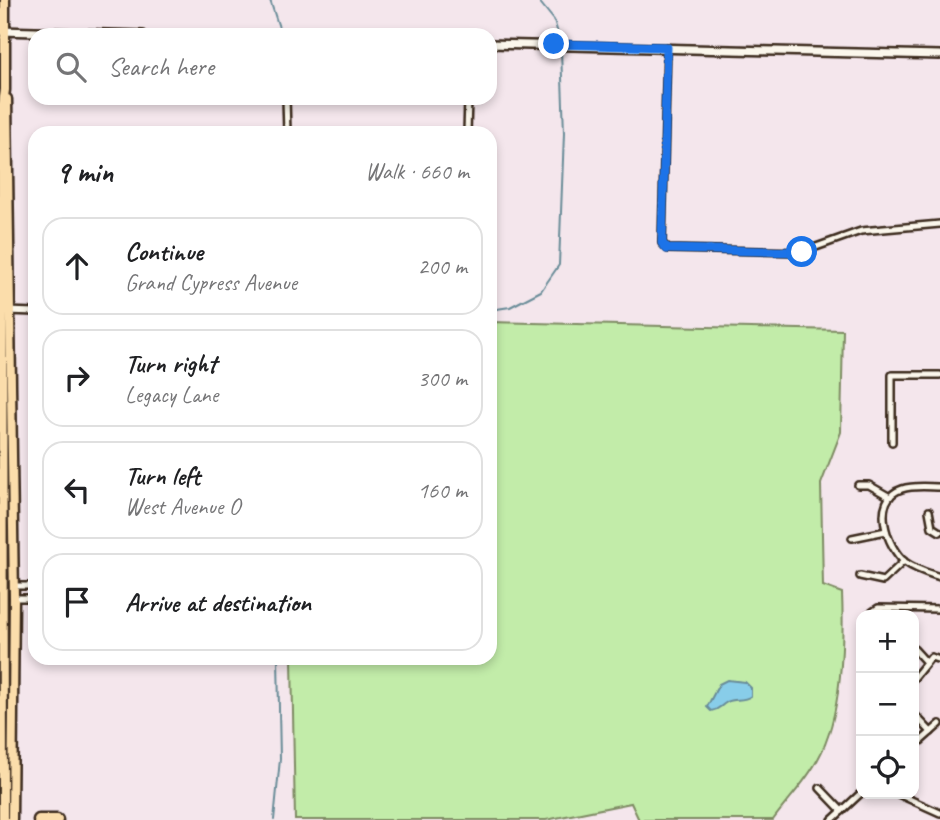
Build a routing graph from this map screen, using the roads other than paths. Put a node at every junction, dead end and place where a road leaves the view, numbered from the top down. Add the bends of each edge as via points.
1 (5, 0) edge
2 (2, 31) edge
3 (28, 32) edge
4 (497, 44) edge
5 (667, 47) junction
6 (940, 55) edge
7 (286, 105) edge
8 (468, 105) edge
9 (287, 126) edge
10 (467, 126) edge
11 (940, 225) edge
12 (4, 311) edge
13 (28, 312) edge
14 (940, 374) edge
15 (2, 397) junction
16 (892, 442) dead end
17 (11, 450) junction
18 (858, 485) dead end
19 (940, 487) edge
20 (890, 497) junction
21 (929, 511) dead end
22 (886, 531) junction
23 (940, 532) edge
24 (852, 538) dead end
25 (904, 561) junction
26 (860, 576) dead end
27 (940, 577) edge
28 (1, 586) edge
29 (13, 586) junction
30 (28, 586) edge
31 (1, 598) edge
32 (14, 598) junction
33 (28, 598) edge
34 (940, 609) edge
35 (875, 610) edge
36 (919, 654) edge
37 (940, 660) edge
38 (925, 661) junction
39 (917, 673) edge
40 (2, 715) junction
41 (13, 715) junction
42 (919, 719) edge
43 (940, 724) edge
44 (931, 732) junction
45 (919, 743) edge
46 (820, 788) dead end
47 (856, 798) edge
48 (909, 799) edge
49 (842, 811) junction
50 (940, 813) edge
51 (3, 820) edge
52 (12, 820) edge
53 (39, 820) edge
54 (57, 820) edge
55 (832, 820) edge

1 - 2 main road
2 - 3 main road
2 - 12 main road
4 - 5 main road
5 - 6 main road
5 - 11 street via 662,243 667,249 802,252 861,230
7 - 9 street
8 - 10 street
12 - 13 street
12 - 15 main road
12 - 17 main road
14 - 16 street via 892,375
15 - 17 main road
15 - 28 main road
17 - 29 main road
18 - 20 street via 869,485
19 - 20 street via 902,489
20 - 22 street via 884,516
21 - 23 street via 932,527
22 - 24 street
22 - 25 street
25 - 26 street via 883,581
25 - 27 street
28 - 29 main road
28 - 31 main road
29 - 30 street
29 - 32 main road
31 - 32 main road
31 - 40 main road
32 - 33 street
32 - 41 main road
34 - 35 street
36 - 38 street
37 - 38 street via 931,657
38 - 39 street
40 - 41 main road
40 - 51 main road
41 - 52 main road
42 - 44 street
43 - 44 street
44 - 45 street
46 - 49 street
47 - 49 street
48 - 50 street
49 - 55 street
53 - 54 highway

